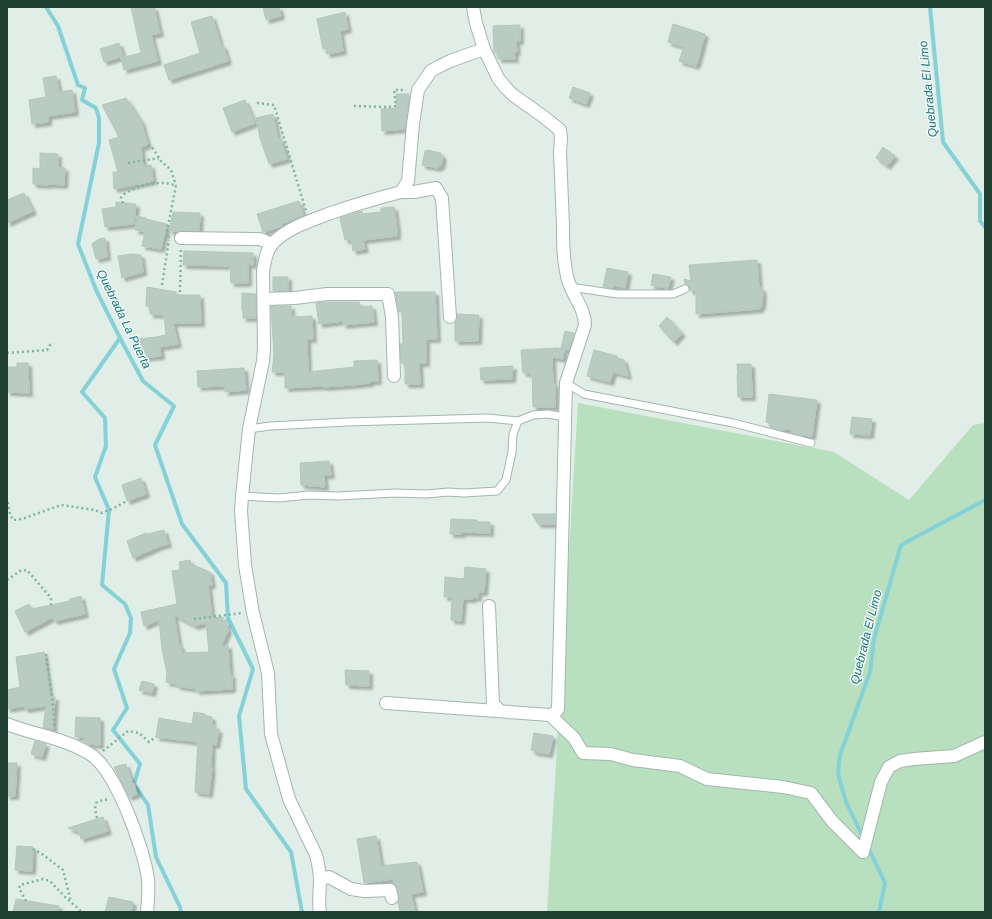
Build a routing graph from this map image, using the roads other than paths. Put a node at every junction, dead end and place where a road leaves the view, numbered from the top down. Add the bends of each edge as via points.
1 (473, 7) edge
2 (484, 49) junction
3 (401, 192) junction
4 (175, 238) road end
5 (272, 244) junction
6 (570, 286) junction
7 (685, 289) dead end
8 (264, 299) junction
9 (450, 317) dead end
10 (394, 376) dead end
11 (566, 384) junction
12 (565, 417) junction
13 (518, 421) junction
14 (249, 429) junction
15 (811, 443) dead end
16 (242, 496) junction
17 (489, 606) dead end
18 (386, 703) dead end
19 (500, 711) junction
20 (550, 715) junction
21 (7, 724) edge
22 (985, 742) edge
23 (320, 879) junction
24 (392, 898) dead end
25 (147, 912) edge
26 (320, 912) edge

1 - 2 street
2 - 3 street via 431,71 418,90 408,181
2 - 6 street via 505,87 560,130 563,242
3 - 5 street via 309,221 287,232
3 - 9 street via 436,188 442,198
4 - 5 street via 253,238
5 - 8 street via 267,252 263,271
6 - 7 lane via 617,294 673,294
6 - 11 street via 584,315 585,324
8 - 10 street via 326,294 388,294 392,317
8 - 14 street via 263,361
11 - 12 street
11 - 15 lane via 584,394 733,423
12 - 13 lane via 533,415
12 - 20 street via 558,709
13 - 14 lane via 488,418 347,422
13 - 16 lane via 513,434 506,480 497,492 310,495 279,498
14 - 16 street
16 - 23 street via 245,564 253,613 268,673 271,734 290,799 316,855
17 - 19 street via 494,704
18 - 19 street
19 - 20 street
20 - 22 street via 574,738 583,753 610,754 680,766 707,778 811,793 832,821 863,852 881,782 889,767 900,761 954,756
21 - 25 street via 84,750 102,765 119,794 140,844 148,884
23 - 24 street via 329,877 351,889 364,892 390,890
23 - 26 street

